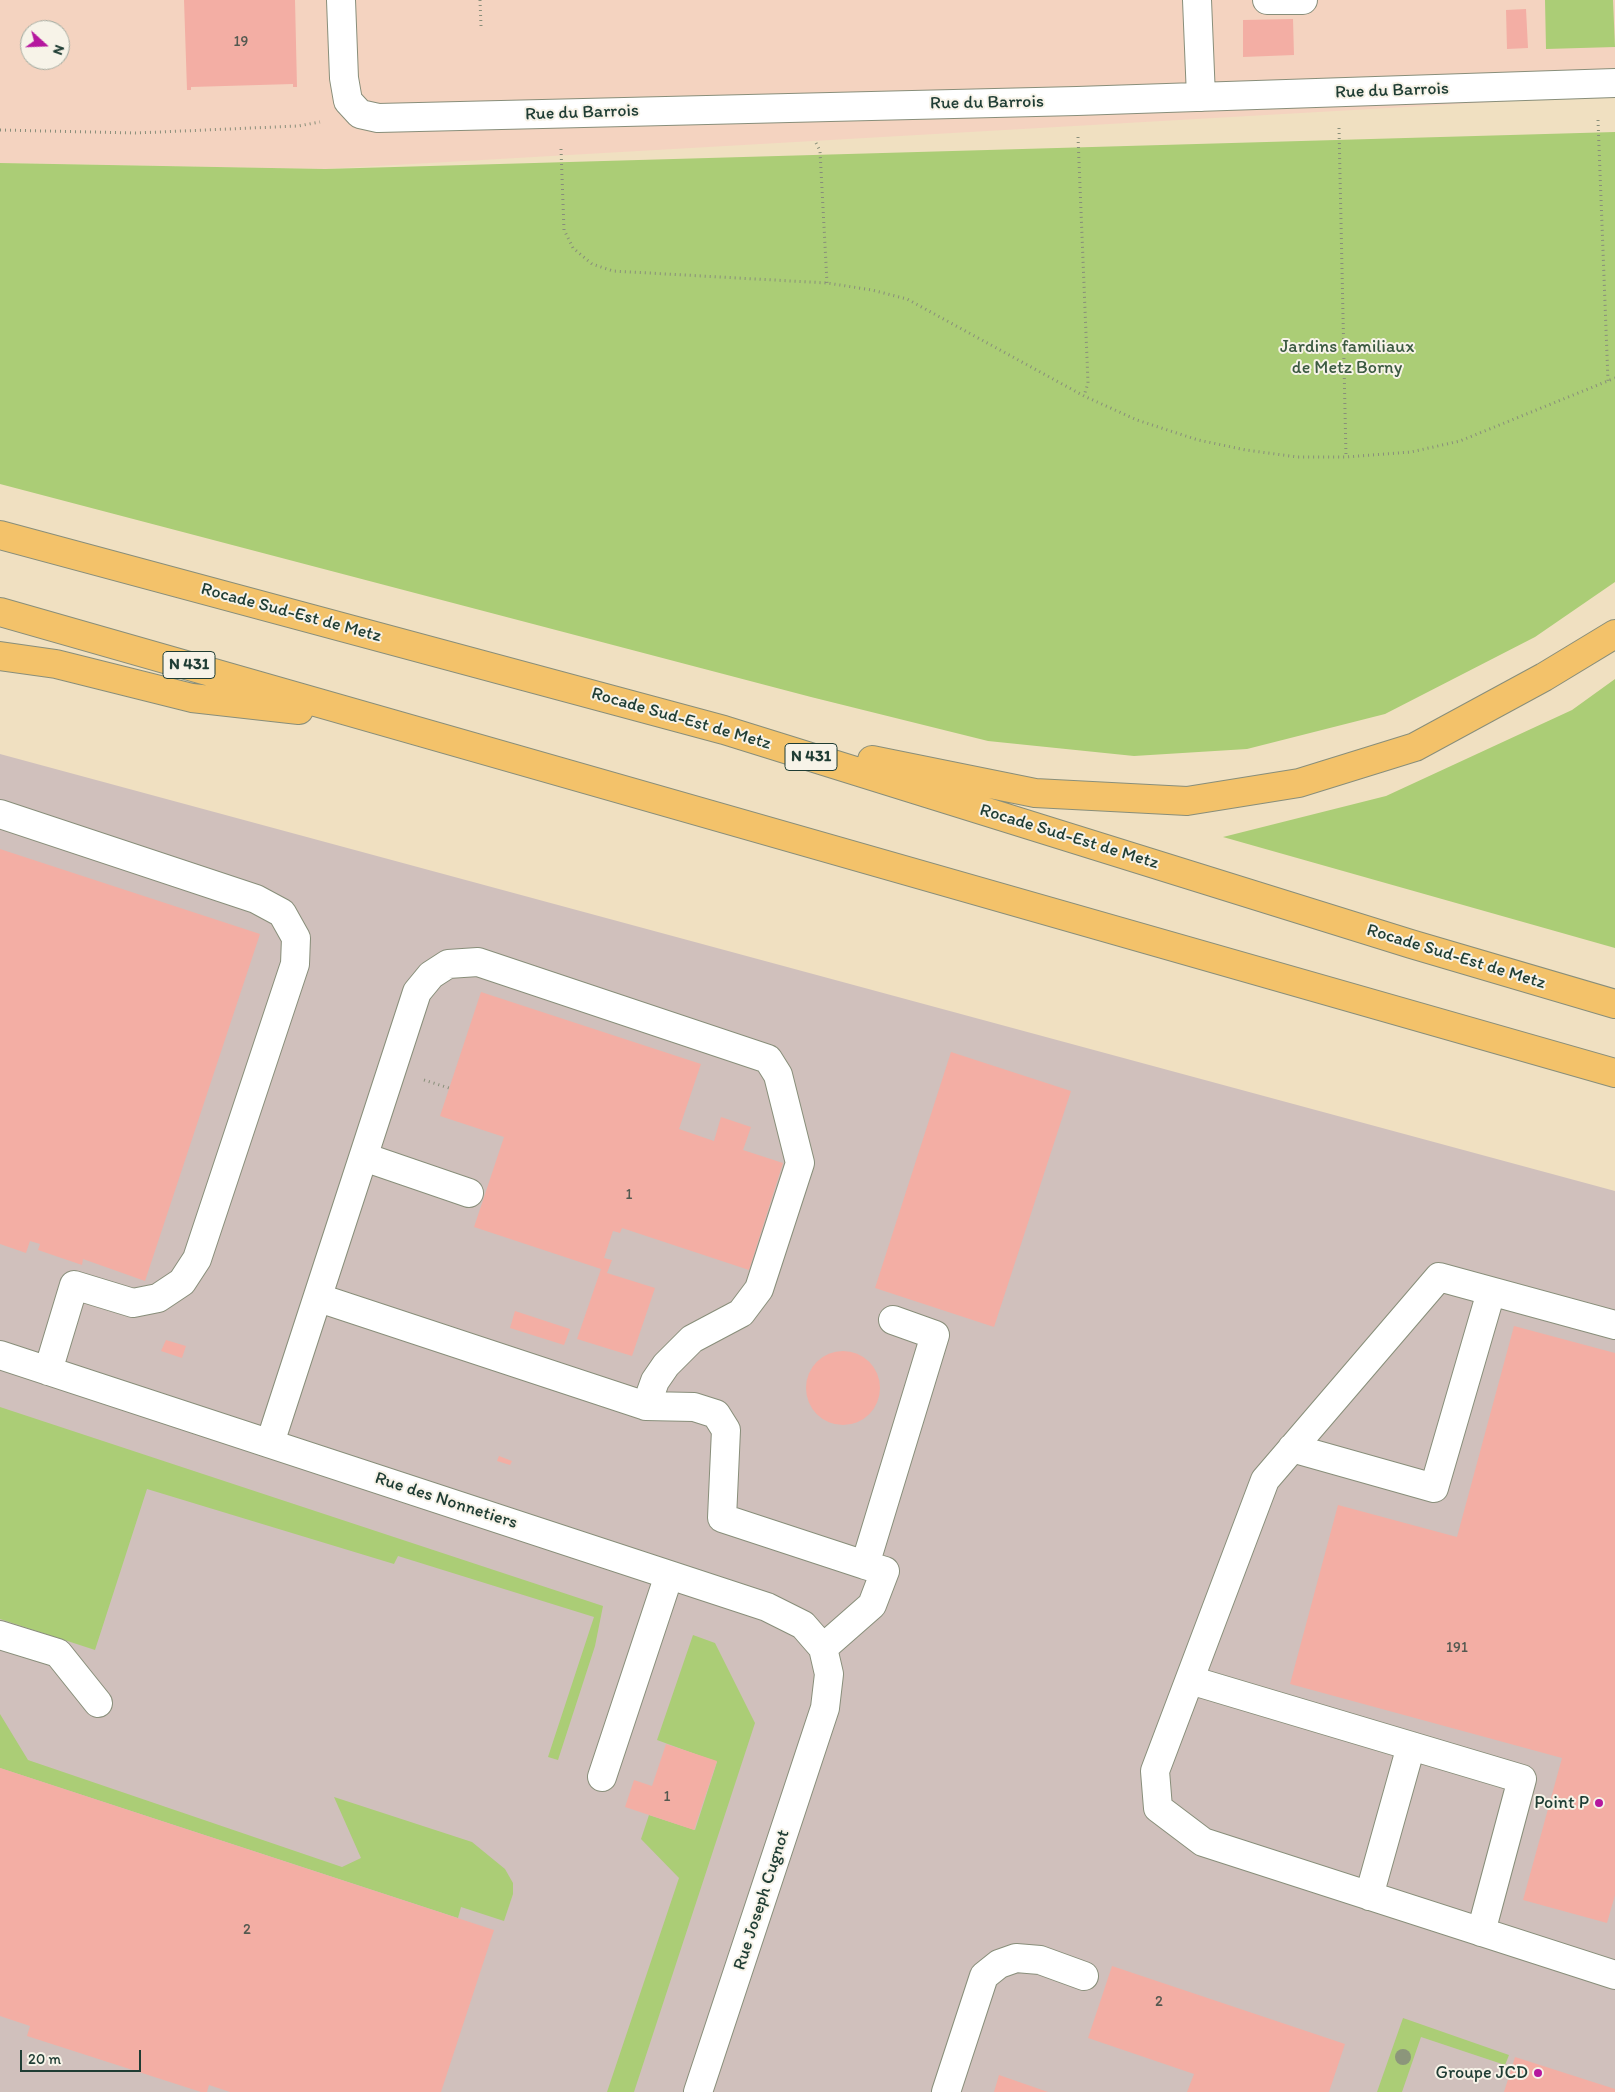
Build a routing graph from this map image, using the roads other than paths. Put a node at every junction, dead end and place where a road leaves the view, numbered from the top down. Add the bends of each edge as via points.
1 (341, 0) edge
2 (1197, 0) edge
3 (1267, 0) edge
4 (1302, 0) edge
5 (1606, 83) edge
6 (1201, 97) junction
7 (0, 535) edge
8 (0, 612) edge
9 (1615, 634) edge
10 (0, 656) edge
11 (377, 718) junction
12 (724, 730) junction
13 (0, 814) edge
14 (1615, 1004) edge
15 (1615, 1073) edge
16 (364, 1157) junction
17 (469, 1193) dead end
18 (1491, 1292) junction
19 (318, 1298) junction
20 (893, 1320) dead end
21 (1615, 1325) edge
22 (0, 1355) edge
23 (48, 1371) junction
24 (646, 1406) junction
25 (270, 1443) junction
26 (1292, 1448) junction
27 (865, 1565) junction
28 (669, 1575) junction
29 (0, 1635) edge
30 (823, 1648) junction
31 (1190, 1680) junction
32 (98, 1703) dead end
33 (825, 1708) joint
34 (1412, 1746) junction
35 (602, 1777) dead end
36 (1369, 1896) junction
37 (1482, 1932) junction
38 (1615, 1975) edge
39 (1084, 1976) dead end
40 (698, 2092) edge
41 (946, 2092) edge

1 - 6 street, Rue du Barrois via 348,101 360,114 378,118
2 - 6 street
3 - 4 street
5 - 6 street, Rue du Barrois
7 - 12 highway, Rocade Sud-Est de Metz / N 431
8 - 11 highway, N 431
9 - 12 highway via 1544,677 1414,746 1299,783 1187,801 1035,793
10 - 11 highway via 56,664 192,698
11 - 15 highway, N 431
12 - 14 highway, Rocade Sud-Est de Metz / N 431 via 1411,944
13 - 23 street via 256,899 282,913 296,938 295,964 197,1259 182,1282 158,1298 133,1303 74,1285
16 - 17 street
16 - 19 street
16 - 24 street via 418,992 431,975 448,964 478,962 768,1059 778,1075 800,1163 759,1289 741,1313 692,1340 666,1365 655,1381
18 - 21 street
18 - 26 street via 1439,1277
18 - 26 street via 1434,1488
19 - 24 street
19 - 25 street
20 - 27 street via 935,1335
22 - 23 street, Rue des Nonnetiers
23 - 25 street, Rue des Nonnetiers
24 - 27 street via 694,1407 716,1414 726,1430 722,1518
25 - 28 street, Rue des Nonnetiers
26 - 31 street via 1265,1480
27 - 30 street via 885,1571 872,1605
28 - 30 street, Rue des Nonnetiers via 767,1606 803,1625
28 - 35 street
29 - 32 street via 58,1653
30 - 33 street, Rue des Nonnetiers via 829,1674
31 - 34 street
31 - 36 street via 1155,1771 1158,1808 1202,1842
33 - 40 street, Rue Joseph Cugnot
34 - 36 street
34 - 37 street via 1522,1779
36 - 37 street
37 - 38 street
39 - 41 street via 1040,1960 1016,1958 999,1964 984,1976

